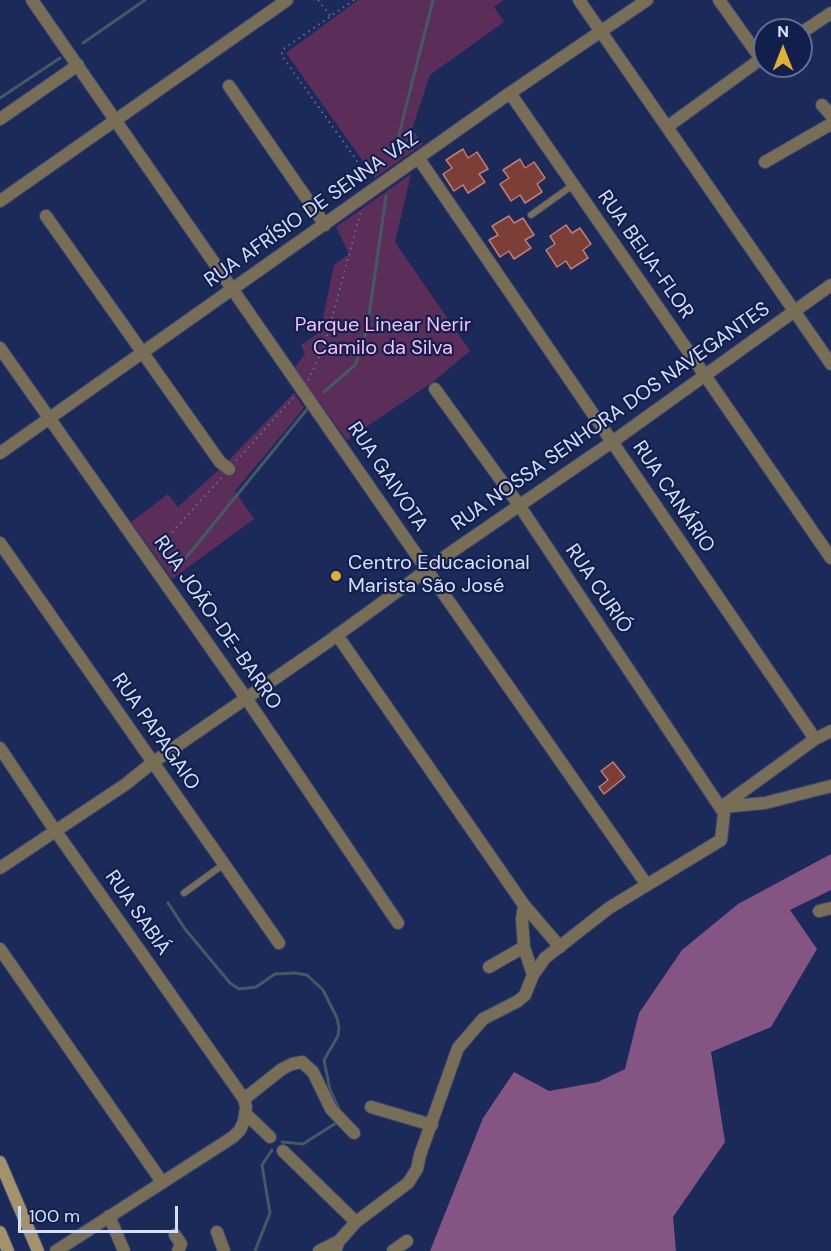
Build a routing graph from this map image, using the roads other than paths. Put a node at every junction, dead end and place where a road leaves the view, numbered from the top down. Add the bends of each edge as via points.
1 (32, 0) edge
2 (287, 0) edge
3 (579, 0) edge
4 (647, 0) edge
5 (719, 0) edge
6 (831, 13) edge
7 (813, 25) edge
8 (601, 32) junction
9 (753, 44) edge
10 (753, 64) edge
11 (78, 65) junction
12 (229, 86) dead end
13 (510, 93) junction
14 (822, 105) dead end
15 (831, 115) edge
16 (0, 119) edge
17 (116, 120) junction
18 (831, 124) edge
19 (667, 127) junction
20 (419, 159) junction
21 (765, 162) dead end
22 (573, 185) junction
23 (0, 201) edge
24 (531, 215) dead end
25 (46, 216) dead end
26 (325, 225) junction
27 (831, 285) edge
28 (233, 289) junction
29 (796, 311) junction
30 (0, 348) edge
31 (142, 353) junction
32 (831, 364) edge
33 (704, 374) junction
34 (435, 389) dead end
35 (49, 418) junction
36 (612, 442) junction
37 (0, 453) edge
38 (224, 466) dead end
39 (519, 506) junction
40 (0, 543) edge
41 (831, 558) edge
42 (427, 570) junction
43 (337, 635) junction
44 (246, 698) junction
45 (831, 731) edge
46 (815, 739) junction
47 (0, 748) edge
48 (152, 763) junction
49 (831, 786) edge
50 (723, 810) junction
51 (56, 831) junction
52 (224, 864) junction
53 (0, 868) edge
54 (647, 885) junction
55 (184, 893) dead end
56 (524, 905) junction
57 (398, 923) dead end
58 (279, 943) dead end
59 (524, 947) junction
60 (560, 947) junction
61 (0, 949) edge
62 (489, 967) dead end
63 (533, 975) junction
64 (244, 1099) junction
65 (372, 1107) dead end
66 (246, 1114) junction
67 (432, 1125) junction
68 (354, 1133) dead end
69 (270, 1137) dead end
70 (283, 1151) dead end
71 (0, 1162) edge
72 (162, 1182) junction
73 (109, 1216) junction
74 (356, 1222) junction
75 (0, 1232) edge
76 (217, 1232) dead end
77 (175, 1235) dead end
78 (406, 1241) dead end
79 (337, 1246) edge
80 (8, 1251) edge
81 (38, 1251) edge
82 (56, 1251) edge
83 (124, 1251) edge
84 (178, 1251) edge
85 (224, 1251) edge
86 (320, 1251) edge
87 (393, 1251) edge

1 - 11 street, RUA GAIVOTA
2 - 17 street
3 - 8 street
4 - 8 street, RUA AFRÍSIO DE SENNA VAZ
5 - 9 street
6 - 7 street
8 - 13 street, RUA AFRÍSIO DE SENNA VAZ
8 - 19 street
10 - 19 street
11 - 16 street
11 - 17 street, RUA GAIVOTA
12 - 26 street
13 - 20 street, RUA AFRÍSIO DE SENNA VAZ
13 - 22 street, RUA BEIJA-FLOR
14 - 15 street
17 - 23 street
17 - 28 street, RUA GAIVOTA
18 - 21 street
19 - 29 street
20 - 26 street, RUA AFRÍSIO DE SENNA VAZ
20 - 36 street, RUA CANÁRIO
22 - 24 lane
22 - 33 street, RUA BEIJA-FLOR
25 - 31 street
26 - 28 street, RUA AFRÍSIO DE SENNA VAZ
27 - 29 street, RUA NOSSA SENHORA DOS NAVEGANTES
28 - 31 street, RUA AFRÍSIO DE SENNA VAZ
28 - 42 street, RUA GAIVOTA
29 - 32 street
29 - 33 street, RUA NOSSA SENHORA DOS NAVEGANTES
30 - 35 street, RUA JOÃO-DE-BARRO
31 - 35 street, RUA AFRÍSIO DE SENNA VAZ
31 - 38 street
33 - 36 street, RUA NOSSA SENHORA DOS NAVEGANTES
33 - 41 street, RUA BEIJA-FLOR
34 - 39 street, RUA CURIÓ
35 - 37 street, RUA AFRÍSIO DE SENNA VAZ
35 - 44 street, RUA JOÃO-DE-BARRO
36 - 39 street, RUA NOSSA SENHORA DOS NAVEGANTES
36 - 46 street, RUA CANÁRIO
39 - 42 street, RUA NOSSA SENHORA DOS NAVEGANTES
39 - 50 street, RUA CURIÓ
40 - 48 street, RUA PAPAGAIO
42 - 43 street, RUA NOSSA SENHORA DOS NAVEGANTES
42 - 54 street, RUA GAIVOTA
43 - 44 street, RUA NOSSA SENHORA DOS NAVEGANTES
43 - 56 street
44 - 48 street, RUA NOSSA SENHORA DOS NAVEGANTES
44 - 57 street, RUA JOÃO-DE-BARRO
45 - 46 street
46 - 50 street
47 - 51 street, RUA SABIÁ
48 - 51 street, RUA NOSSA SENHORA DOS NAVEGANTES
48 - 52 street, RUA PAPAGAIO
49 - 50 street
50 - 54 street via 721,840
51 - 53 street, RUA NOSSA SENHORA DOS NAVEGANTES
51 - 64 street, RUA SABIÁ
52 - 55 lane
52 - 58 street, RUA PAPAGAIO
54 - 60 street via 609,908
56 - 59 street
56 - 60 street
59 - 62 street
59 - 63 street
60 - 63 street via 545,958
61 - 72 street
63 - 67 street via 525,995 483,1019 458,1048
64 - 66 street
64 - 68 street via 282,1069 302,1062 313,1072 331,1109
65 - 67 street
66 - 69 street
66 - 72 street via 233,1137
67 - 74 street via 408,1183
70 - 74 street
71 - 81 main road
72 - 73 street
73 - 82 street
73 - 83 street
74 - 79 street
75 - 80 main road
76 - 85 street
77 - 84 street via 181,1244
78 - 87 street
79 - 86 street

